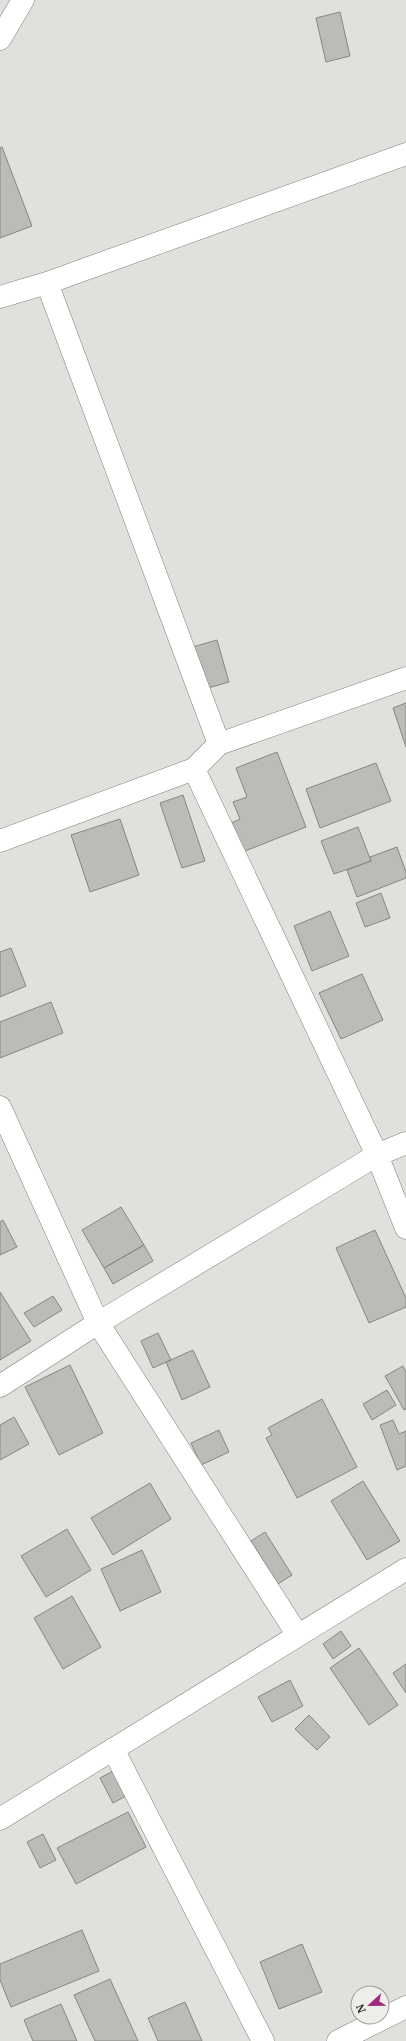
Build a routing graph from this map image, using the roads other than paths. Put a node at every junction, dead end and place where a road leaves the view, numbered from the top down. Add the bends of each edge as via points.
1 (24, 0) edge
2 (0, 39) edge
3 (406, 154) edge
4 (47, 283) junction
5 (0, 297) edge
6 (406, 678) edge
7 (219, 744) junction
8 (194, 769) junction
9 (0, 841) edge
10 (0, 1107) edge
11 (406, 1143) edge
12 (377, 1155) junction
13 (406, 1228) edge
14 (98, 1323) junction
15 (0, 1386) edge
16 (406, 1569) edge
17 (297, 1634) junction
18 (113, 1749) junction
19 (0, 1819) edge
20 (406, 2007) edge
21 (263, 2041) edge
22 (338, 2041) edge

1 - 2 street
3 - 4 street
4 - 5 street
4 - 7 street
6 - 7 street
7 - 8 street
8 - 9 street
8 - 12 street
10 - 14 street
11 - 12 street
12 - 13 street
12 - 14 street
14 - 15 street
14 - 17 street
16 - 17 street
17 - 18 street
18 - 19 street
18 - 21 street
20 - 22 street

